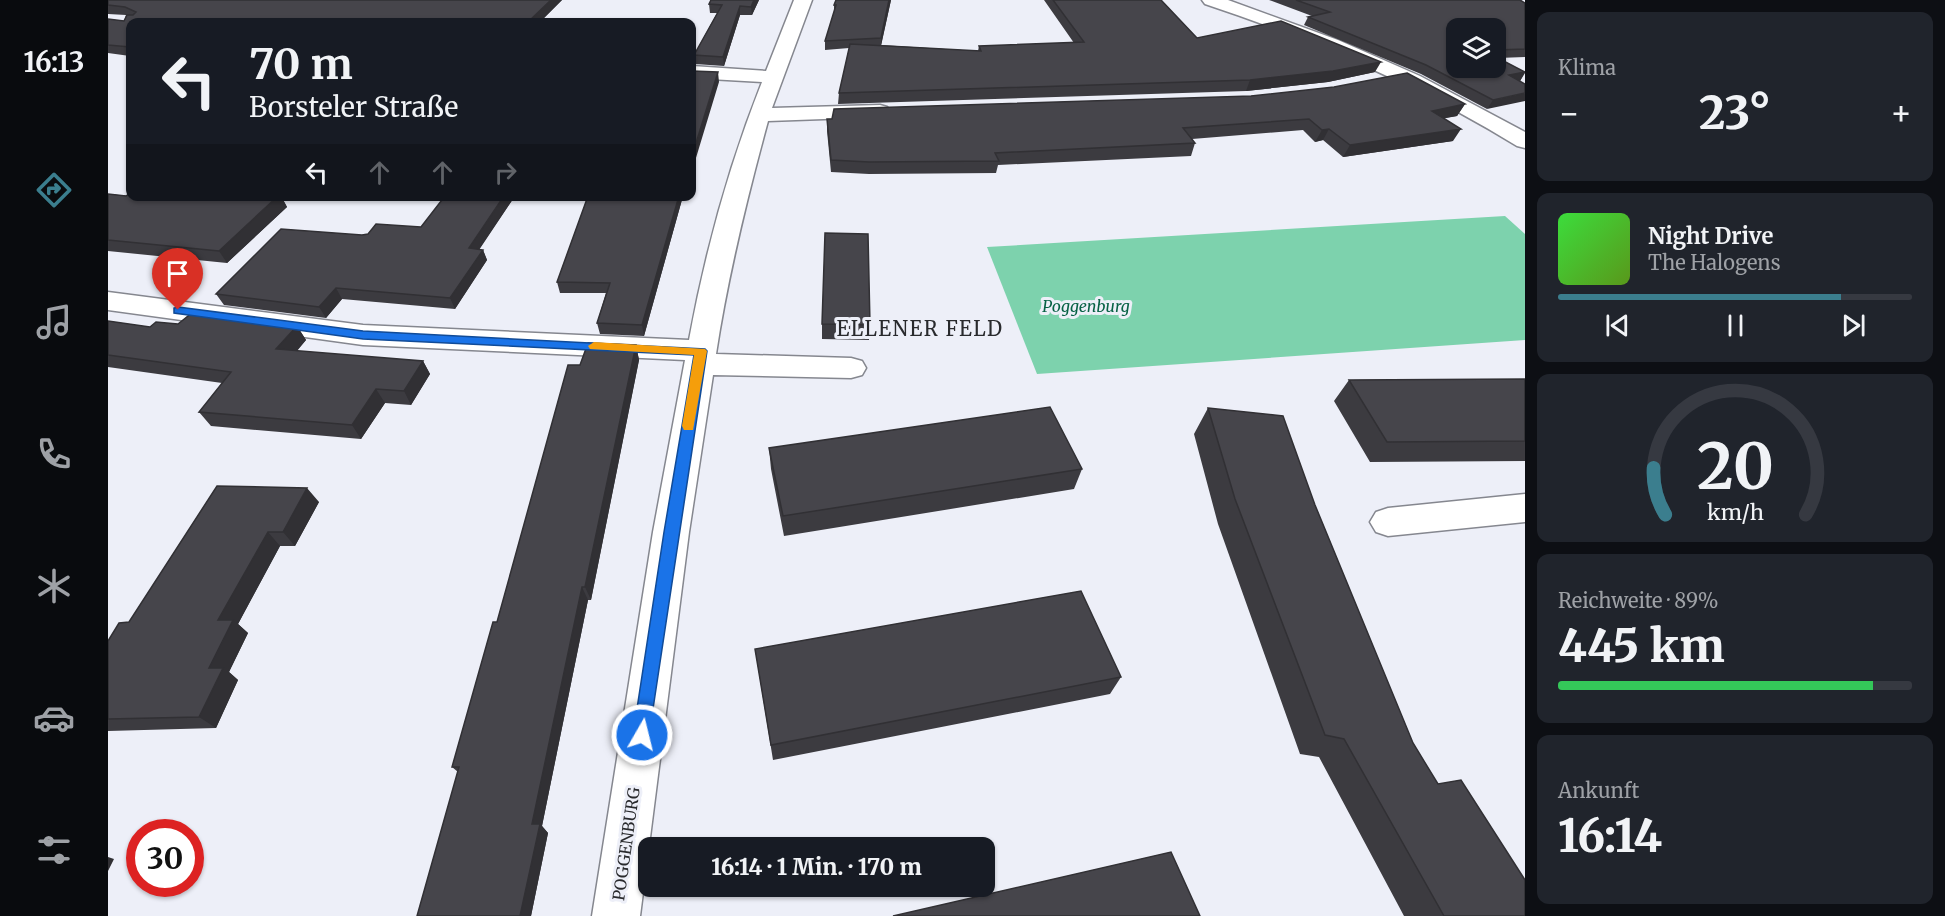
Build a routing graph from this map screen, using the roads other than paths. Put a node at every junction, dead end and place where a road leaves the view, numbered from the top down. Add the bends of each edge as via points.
1 (803, 0) edge
2 (1218, 1) edge
3 (696, 72) edge
4 (1401, 76) junction
5 (772, 77) junction
6 (1370, 82) edge
7 (901, 110) edge
8 (759, 115) junction
9 (1525, 141) edge
10 (108, 302) edge
11 (700, 358) junction
12 (851, 368) dead end
13 (1525, 508) edge
14 (1388, 522) dead end
15 (616, 916) edge

1 - 5 street, POGGENBURG
2 - 4 street
3 - 5 street
4 - 6 street
4 - 9 street
5 - 8 street, POGGENBURG
7 - 8 street
8 - 11 street, POGGENBURG via 736,193
10 - 11 street via 363,335
11 - 12 street
11 - 15 street, POGGENBURG
13 - 14 street

